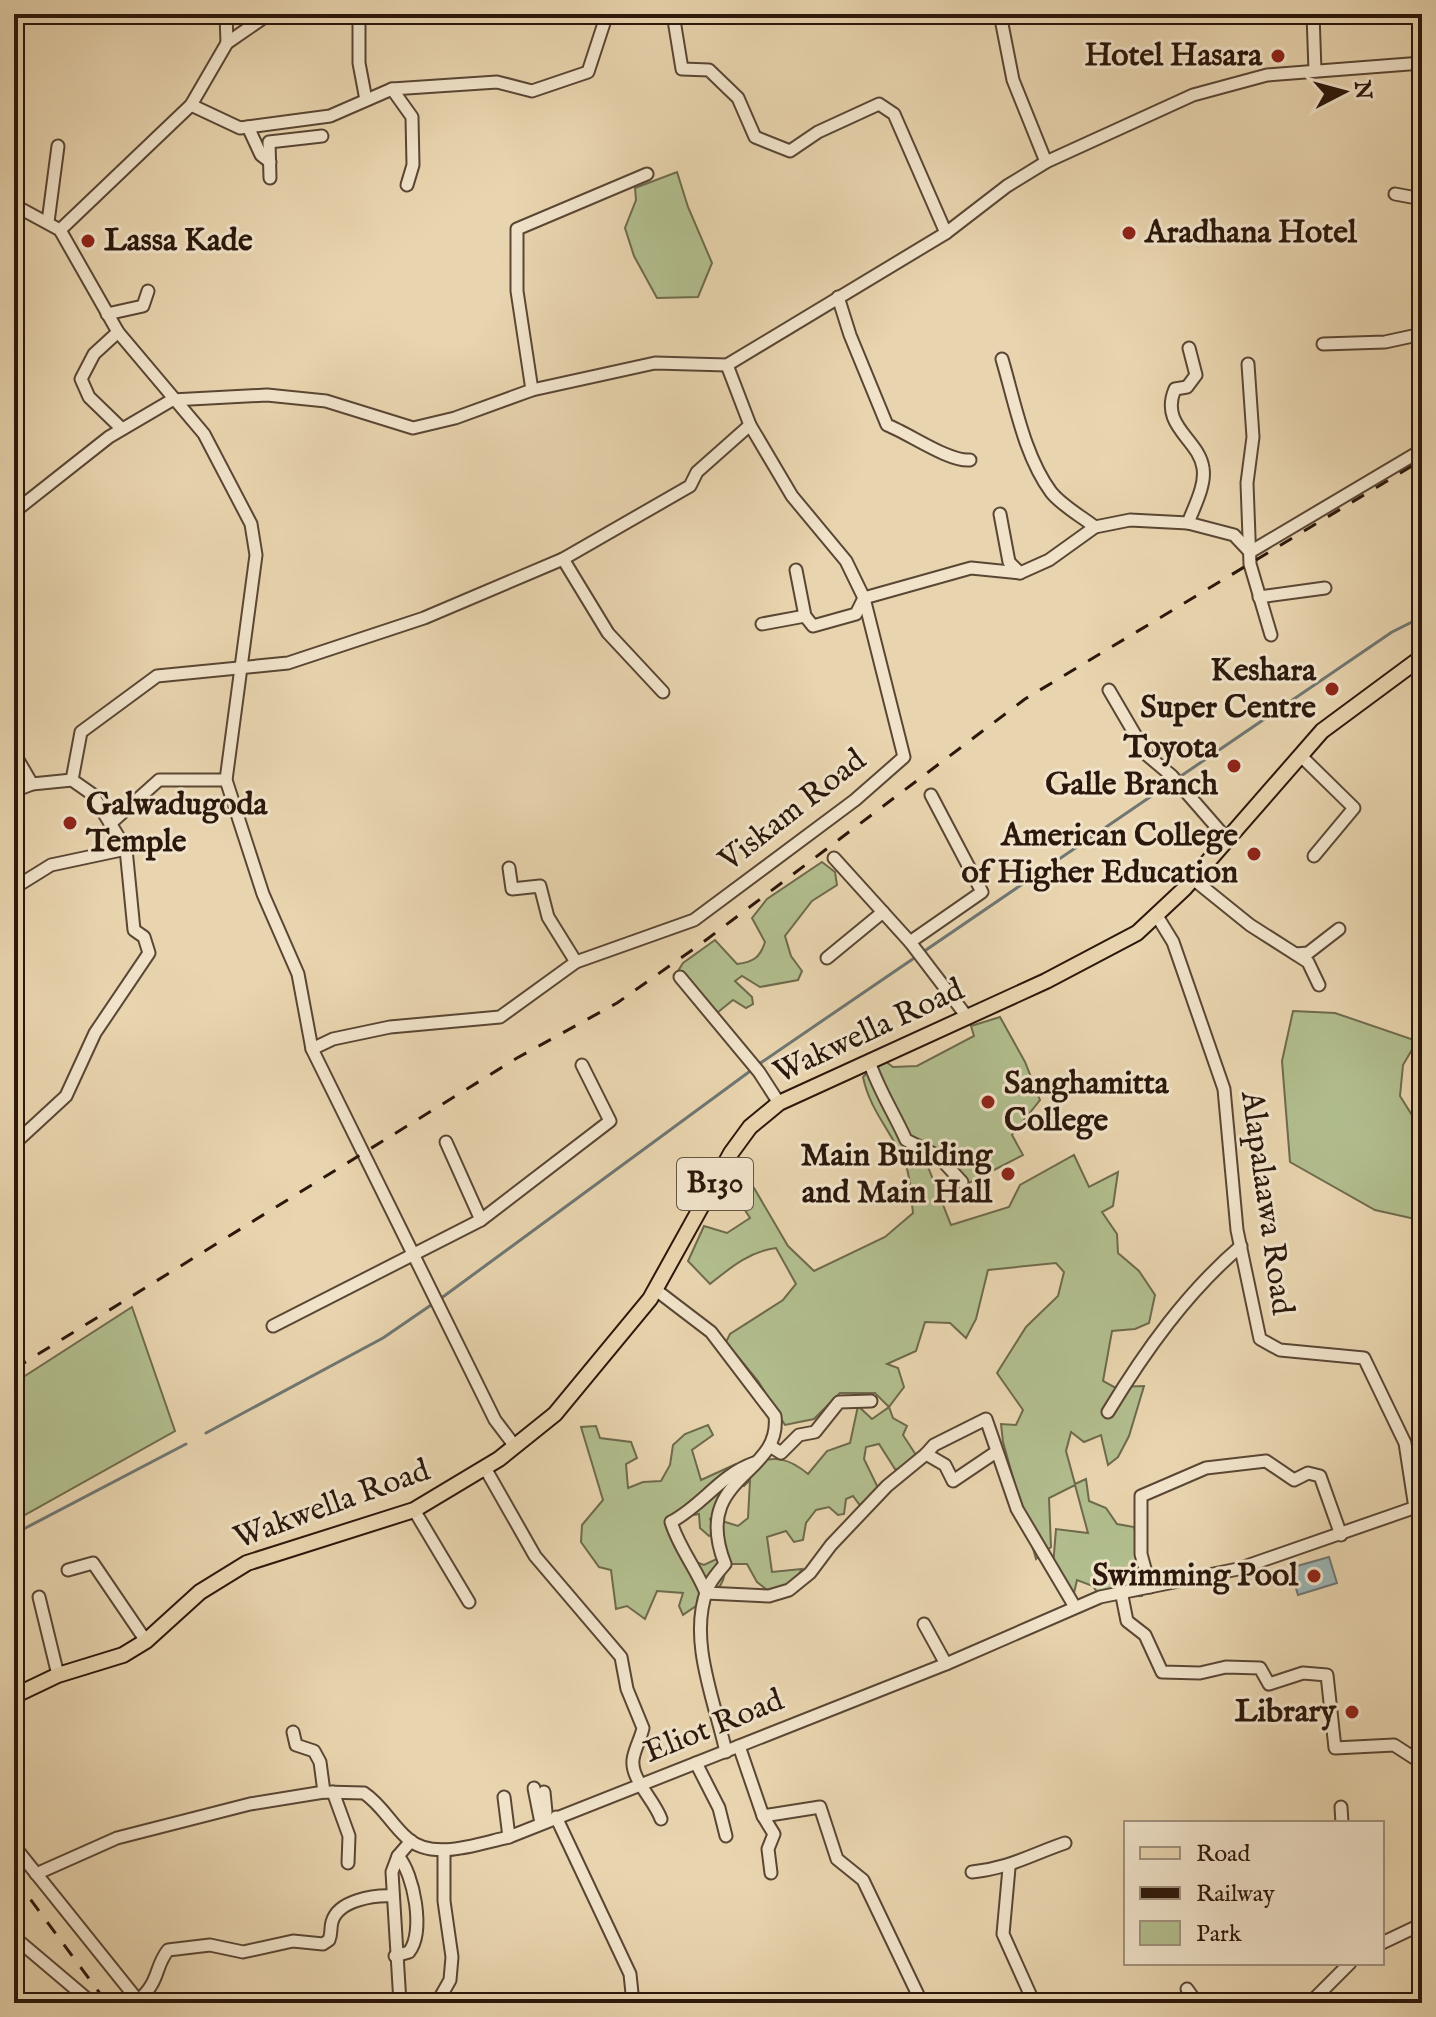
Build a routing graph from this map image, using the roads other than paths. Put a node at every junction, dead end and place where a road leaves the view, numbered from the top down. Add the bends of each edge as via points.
1 (226, 14) edge
2 (269, 14) edge
3 (359, 14) edge
4 (607, 14) edge
5 (673, 14) edge
6 (1000, 14) edge
7 (1313, 14) edge
8 (227, 43) junction
9 (1422, 63) edge
10 (1315, 71) junction
11 (392, 89) junction
12 (366, 100) junction
13 (191, 105) junction
14 (248, 127) junction
15 (322, 136) dead end
16 (58, 146) dead end
17 (270, 162) junction
18 (1046, 162) junction
19 (647, 174) dead end
20 (270, 178) dead end
21 (407, 185) dead end
22 (1395, 194) dead end
23 (1422, 199) edge
24 (14, 205) edge
25 (48, 222) junction
26 (60, 230) junction
27 (946, 233) junction
28 (1422, 280) edge
29 (148, 291) dead end
30 (838, 297) junction
31 (1422, 310) edge
32 (107, 314) junction
33 (118, 332) junction
34 (1422, 334) edge
35 (1323, 344) dead end
36 (1189, 348) dead end
37 (1002, 359) dead end
38 (1248, 364) dead end
39 (727, 365) junction
40 (532, 390) junction
41 (172, 400) junction
42 (750, 425) junction
43 (122, 429) junction
44 (1422, 450) edge
45 (970, 460) dead end
46 (14, 512) edge
47 (1000, 514) dead end
48 (1188, 523) junction
49 (1095, 527) junction
50 (1250, 552) junction
51 (563, 559) junction
52 (796, 570) dead end
53 (1020, 573) junction
54 (1325, 588) dead end
55 (1259, 597) junction
56 (864, 598) junction
57 (805, 616) junction
58 (762, 624) dead end
59 (1271, 635) dead end
60 (1422, 657) edge
61 (238, 670) junction
62 (1109, 690) dead end
63 (663, 692) dead end
64 (14, 753) edge
65 (1300, 755) junction
66 (72, 780) junction
67 (226, 780) junction
68 (32, 784) junction
69 (14, 791) edge
70 (931, 795) dead end
71 (110, 824) junction
72 (1226, 838) junction
73 (126, 849) junction
74 (1314, 856) dead end
75 (834, 858) dead end
76 (509, 868) dead end
77 (1193, 879) junction
78 (14, 888) edge
79 (883, 912) junction
80 (1157, 916) junction
81 (1339, 929) dead end
82 (910, 942) junction
83 (1295, 954) junction
84 (827, 958) dead end
85 (576, 962) junction
86 (680, 977) dead end
87 (1319, 985) dead end
88 (968, 1018) junction
89 (312, 1049) junction
90 (869, 1061) junction
91 (582, 1065) dead end
92 (779, 1103) junction
93 (446, 1142) dead end
94 (14, 1144) edge
95 (962, 1182) dead end
96 (481, 1220) junction
97 (1241, 1246) junction
98 (415, 1256) junction
99 (656, 1290) junction
100 (273, 1326) dead end
101 (871, 1401) dead end
102 (1108, 1412) dead end
103 (514, 1445) junction
104 (770, 1446) junction
105 (996, 1452) junction
106 (926, 1454) junction
107 (754, 1463) junction
108 (485, 1468) junction
109 (1418, 1506) edge
110 (414, 1510) junction
111 (1341, 1535) junction
112 (68, 1570) dead end
113 (1150, 1587) junction
114 (1121, 1591) junction
115 (706, 1593) junction
116 (39, 1597) dead end
117 (469, 1602) dead end
118 (1075, 1607) junction
119 (924, 1624) dead end
120 (146, 1641) junction
121 (946, 1664) junction
122 (58, 1675) junction
123 (14, 1696) edge
124 (293, 1732) dead end
125 (739, 1746) junction
126 (726, 1752) junction
127 (696, 1763) junction
128 (1422, 1763) edge
129 (642, 1785) junction
130 (539, 1790) dead end
131 (328, 1792) junction
132 (504, 1797) dead end
133 (1341, 1807) dead end
134 (763, 1816) junction
135 (661, 1819) dead end
136 (548, 1820) junction
137 (1342, 1821) edge
138 (726, 1836) dead end
139 (509, 1837) junction
140 (411, 1841) junction
141 (1065, 1843) dead end
142 (14, 1846) edge
143 (444, 1850) junction
144 (398, 1856) junction
145 (348, 1863) dead end
146 (1009, 1868) junction
147 (972, 1872) dead end
148 (771, 1873) dead end
149 (36, 1874) junction
150 (393, 1896) junction
151 (1422, 1924) edge
152 (14, 1937) edge
153 (1384, 1937) edge
154 (395, 1956) junction
155 (1348, 1965) edge
156 (1187, 1989) dead end
157 (140, 2002) edge
158 (92, 2003) edge
159 (400, 2003) edge
160 (437, 2003) edge
161 (633, 2003) edge
162 (917, 2003) edge
163 (1034, 2003) edge
164 (1197, 2003) edge
165 (1310, 2003) edge

1 - 8 street
2 - 8 street
3 - 12 street
4 - 11 street via 588,72 532,91 497,82
5 - 27 street via 682,69 709,70 738,98 755,137 790,151 879,104 894,114
6 - 18 street via 1013,80
7 - 10 street
8 - 13 street
9 - 10 street
10 - 18 street via 1254,77 1193,95
11 - 12 street
11 - 21 street via 412,117 413,165
12 - 14 street via 330,116
13 - 14 street
13 - 26 street
14 - 17 street
15 - 17 street via 269,142
16 - 25 street
17 - 20 street
18 - 27 street
19 - 40 street via 517,229 517,291
22 - 23 street
24 - 25 street
25 - 26 street
26 - 32 street
27 - 30 street
28 - 31 street
29 - 32 street via 143,306
30 - 39 street
30 - 45 street via 887,425 933,450
32 - 33 street
33 - 41 street
33 - 43 street via 94,354 81,379 89,397
34 - 35 street via 1385,342
36 - 48 street via 1196,375 1171,398 1173,421 1203,466
37 - 49 street via 1041,476 1053,495
38 - 50 street via 1253,437 1247,483
39 - 40 street via 655,363
39 - 42 street, Viskam Road
40 - 41 street via 413,428 326,401 267,395
41 - 43 street
41 - 61 street via 204,434 251,524 256,555
42 - 51 street via 697,472 690,486
42 - 56 street, Viskam Road via 792,496 846,561
43 - 46 street
44 - 50 street
47 - 53 street via 1009,562
48 - 49 street via 1130,520
48 - 50 street via 1234,535
49 - 53 street via 1049,560
50 - 55 street
51 - 61 street via 334,650
51 - 63 street via 608,633
52 - 57 street
53 - 56 street via 971,568
54 - 55 street
55 - 59 street
56 - 57 street via 856,614 813,626
56 - 85 street, Viskam Road via 904,757 694,920
57 - 58 street
60 - 65 main road, Wakwella Road / B130 via 1330,724
61 - 66 street via 157,676 81,732
61 - 67 street
62 - 72 street via 1147,755
64 - 68 street
65 - 72 main road, Wakwella Road / B130
65 - 74 street via 1354,808
66 - 68 street
66 - 71 street via 92,794
67 - 71 street via 159,780
67 - 89 street via 263,894 298,974
68 - 69 street
70 - 82 street via 982,892
71 - 73 street
72 - 77 main road, Wakwella Road / B130
73 - 78 street via 51,865
73 - 94 street via 134,930 148,944 149,953 95,1033 66,1096
75 - 79 street
76 - 85 street via 512,889 540,886 548,917
77 - 80 main road, Wakwella Road / B130
77 - 83 street
79 - 82 street
79 - 84 street
80 - 88 main road, Wakwella Road / B130 via 1108,951
80 - 97 street, Alapalaawa Road via 1173,942 1224,1089
81 - 83 street via 1308,953
82 - 88 street
83 - 87 street via 1308,962
85 - 89 street, Viskam Road via 500,1017 390,1027
86 - 92 street
88 - 90 main road, Wakwella Road / B130
89 - 98 street
90 - 92 main road, Wakwella Road / B130
90 - 95 street via 906,1140 938,1156
91 - 96 street via 610,1121
92 - 99 main road, Wakwella Road / B130 via 750,1127 731,1153
93 - 96 street
96 - 98 street
97 - 102 street via 1205,1277 1152,1343
97 - 109 street, Alapalaawa Road via 1260,1339 1280,1350 1364,1358 1405,1443
98 - 100 street
98 - 103 street via 495,1420
99 - 103 main road, Wakwella Road / B130 via 555,1414
99 - 104 street via 711,1332 775,1416
101 - 104 street via 839,1402 815,1432 799,1435 781,1453
103 - 108 main road, Wakwella Road / B130
104 - 107 street
105 - 106 street via 953,1481 945,1465
105 - 106 street via 986,1419
105 - 118 street via 1017,1509
106 - 115 street via 887,1486 789,1590 769,1596
107 - 115 street via 717,1509 715,1532 725,1564
107 - 115 street via 717,1484 689,1513 671,1522
108 - 110 main road, Wakwella Road / B130
108 - 129 street via 535,1556 621,1657 643,1728 633,1757
109 - 111 street, Eliot Road
110 - 117 street
110 - 120 main road, Wakwella Road / B130 via 247,1563 200,1592
111 - 113 street, Eliot Road via 1238,1569
111 - 113 street via 1320,1476 1308,1473 1294,1480 1266,1461 1206,1468 1141,1496 1141,1554
112 - 120 street via 93,1563
113 - 114 street, Eliot Road
114 - 118 street, Eliot Road
114 - 128 street via 1127,1621 1145,1635 1162,1672 1260,1668 1269,1684 1303,1673 1327,1675 1335,1748 1394,1745
115 - 126 street via 700,1614 703,1655
116 - 122 street
118 - 121 street, Eliot Road
119 - 121 street
120 - 122 main road, Wakwella Road / B130 via 123,1655
121 - 125 street, Eliot Road
122 - 123 main road, Wakwella Road / B130
124 - 131 street via 296,1745 314,1751
125 - 126 street, Eliot Road
125 - 134 street
126 - 127 street, Eliot Road
127 - 129 street, Eliot Road
127 - 138 street via 719,1808
129 - 135 street
129 - 136 street, Eliot Road
130 - 136 street
131 - 140 street via 364,1793
131 - 145 street via 349,1836
131 - 149 street via 250,1804 117,1838
132 - 139 street
133 - 137 street
134 - 148 street via 774,1834 768,1849
134 - 162 street via 820,1807 837,1859 863,1880 919,1997
136 - 139 street, Eliot Road
136 - 161 street via 630,1974
139 - 143 street, Eliot Road
140 - 143 street, Eliot Road
140 - 144 street
141 - 146 street
142 - 149 street
143 - 160 street via 452,1957 450,1980
144 - 150 street
144 - 154 street via 412,1876 415,1940 409,1952
146 - 147 street
146 - 163 street via 1003,1934
149 - 157 street
150 - 154 street
150 - 157 street via 376,1895 341,1908 323,1944 293,1941 243,1952 210,1945 168,1950 155,1984
151 - 153 street
152 - 158 street
154 - 159 street
155 - 165 street
156 - 164 street

